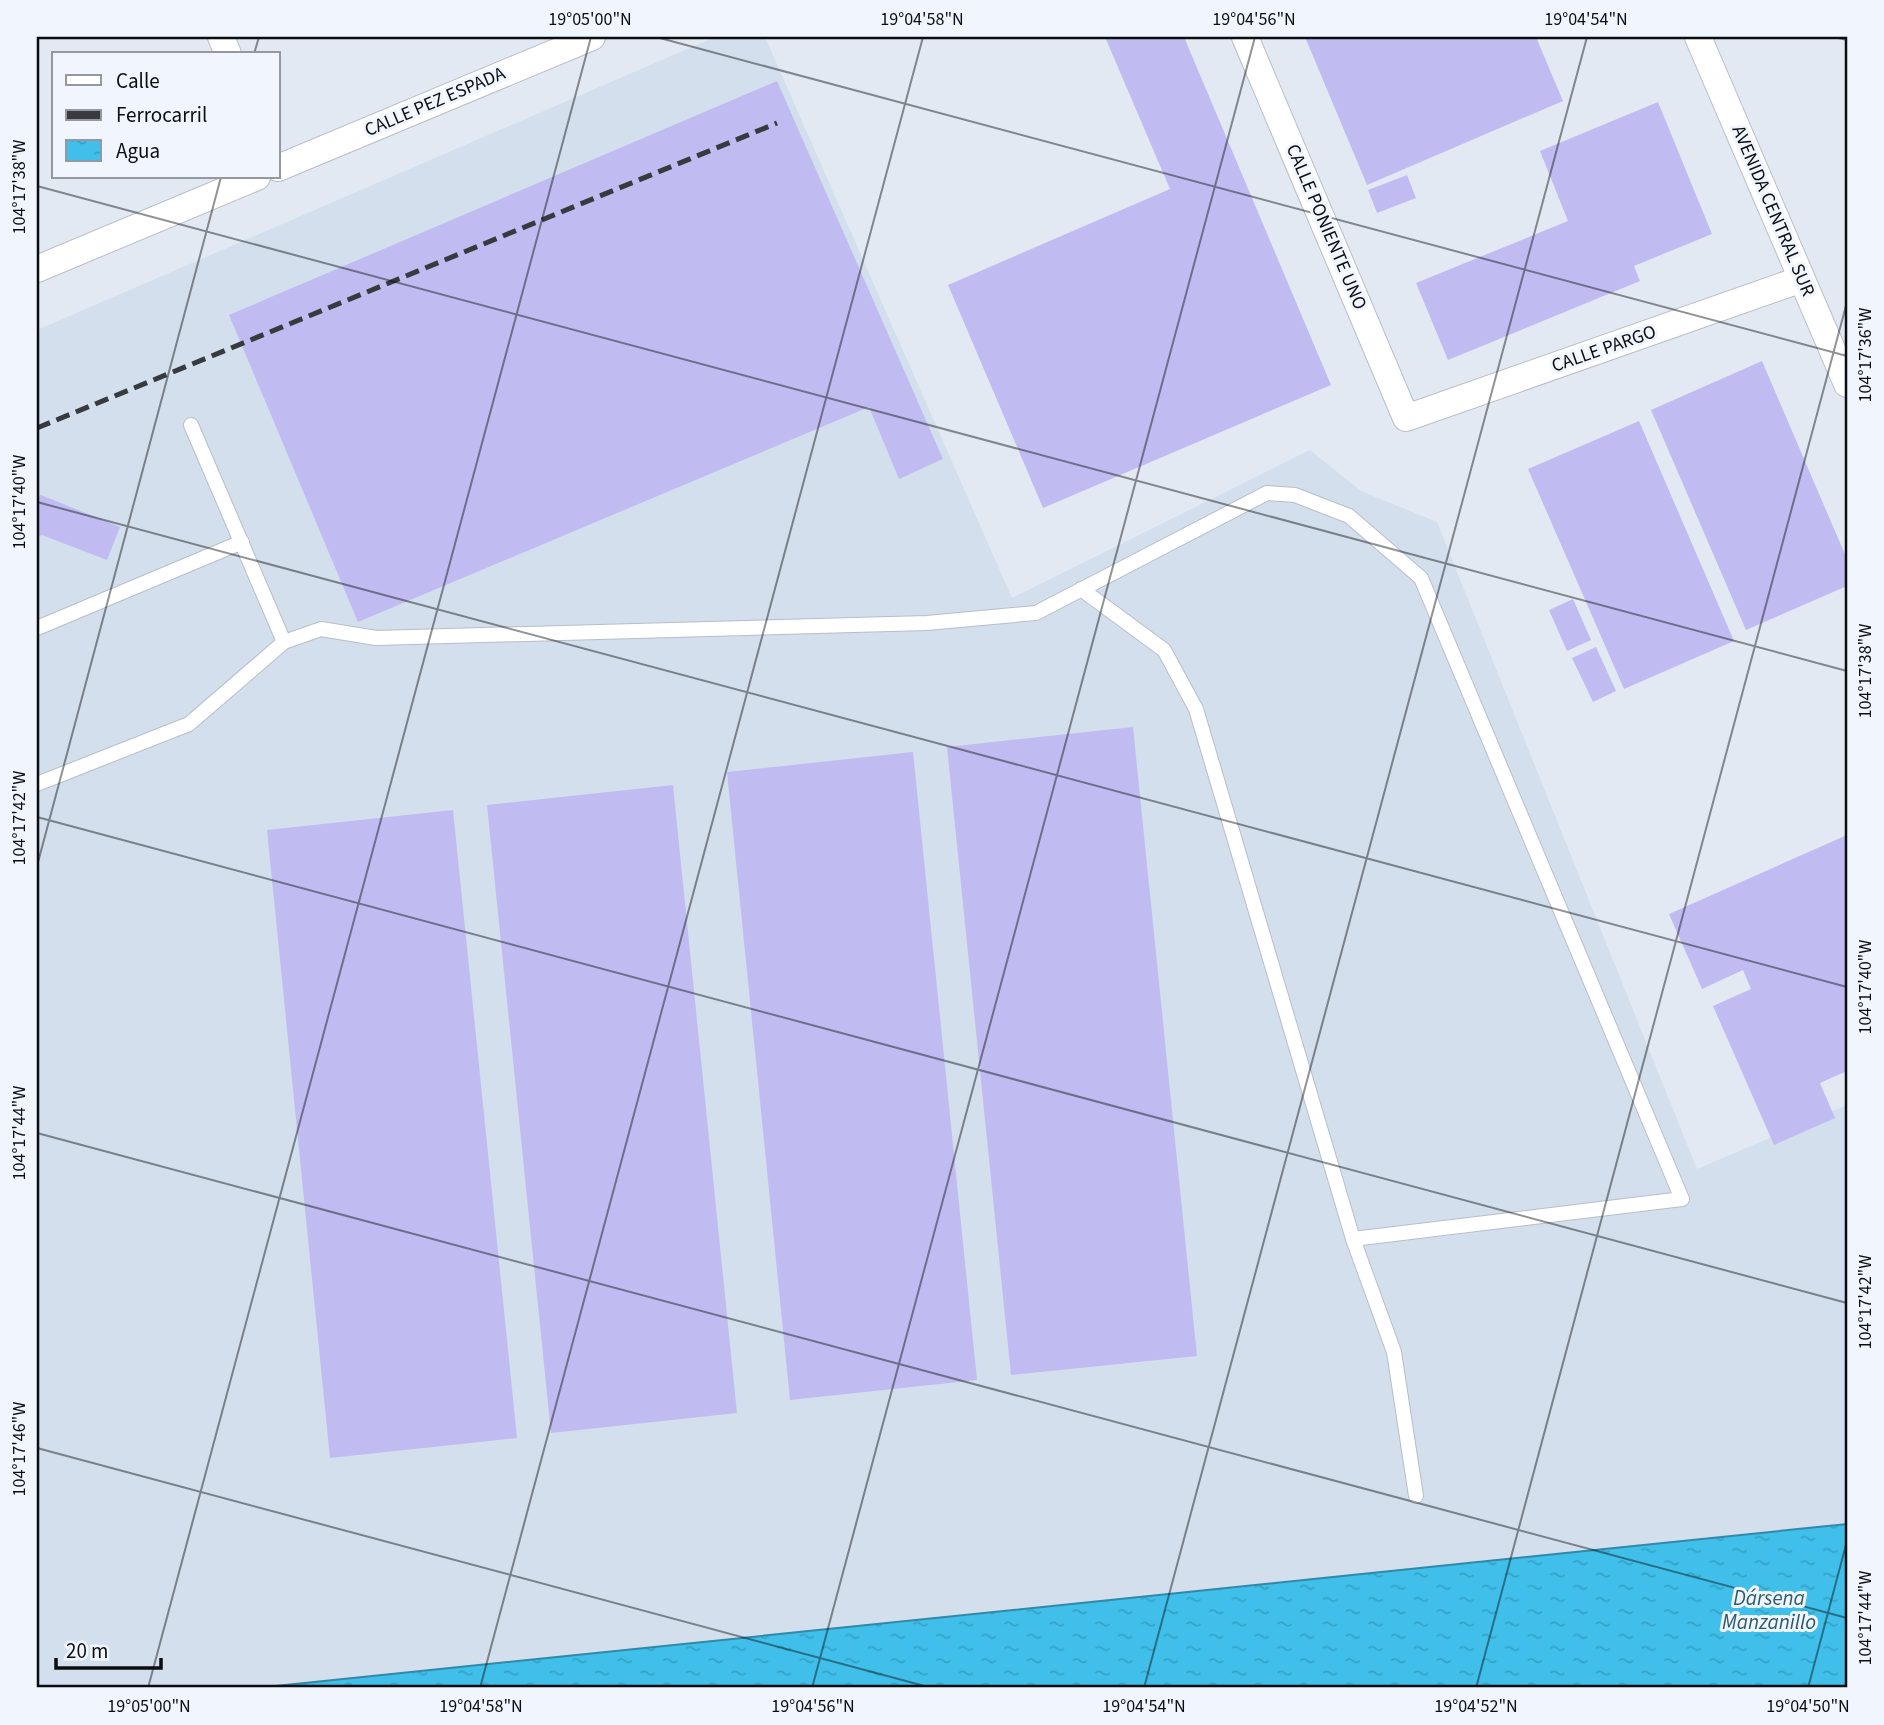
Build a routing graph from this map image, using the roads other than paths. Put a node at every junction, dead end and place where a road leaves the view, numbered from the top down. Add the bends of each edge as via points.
1 (592, 37) edge
2 (1245, 37) edge
3 (1698, 37) edge
4 (280, 167) edge
5 (255, 178) edge
6 (37, 269) edge
7 (1802, 279) junction
8 (1847, 384) edge
9 (1406, 418) joint
10 (191, 425) dead end
11 (242, 542) junction
12 (1081, 589) junction
13 (37, 628) edge
14 (284, 642) junction
15 (37, 784) edge
16 (1353, 1239) junction
17 (1416, 1496) dead end

1 - 4 street, CALLE PEZ ESPADA
2 - 9 street, CALLE PONIENTE UNO
3 - 7 street, AVENIDA CENTRAL SUR
5 - 6 street
7 - 8 street, AVENIDA CENTRAL SUR
7 - 9 street, CALLE PARGO
10 - 11 lane
11 - 13 lane
11 - 14 lane
12 - 14 lane via 1037,613 927,623 376,638 321,629
12 - 16 lane via 1164,650 1196,709
12 - 16 lane via 1267,493 1295,495 1349,516 1421,578 1682,1199
14 - 15 lane via 189,724
16 - 17 lane via 1394,1352

